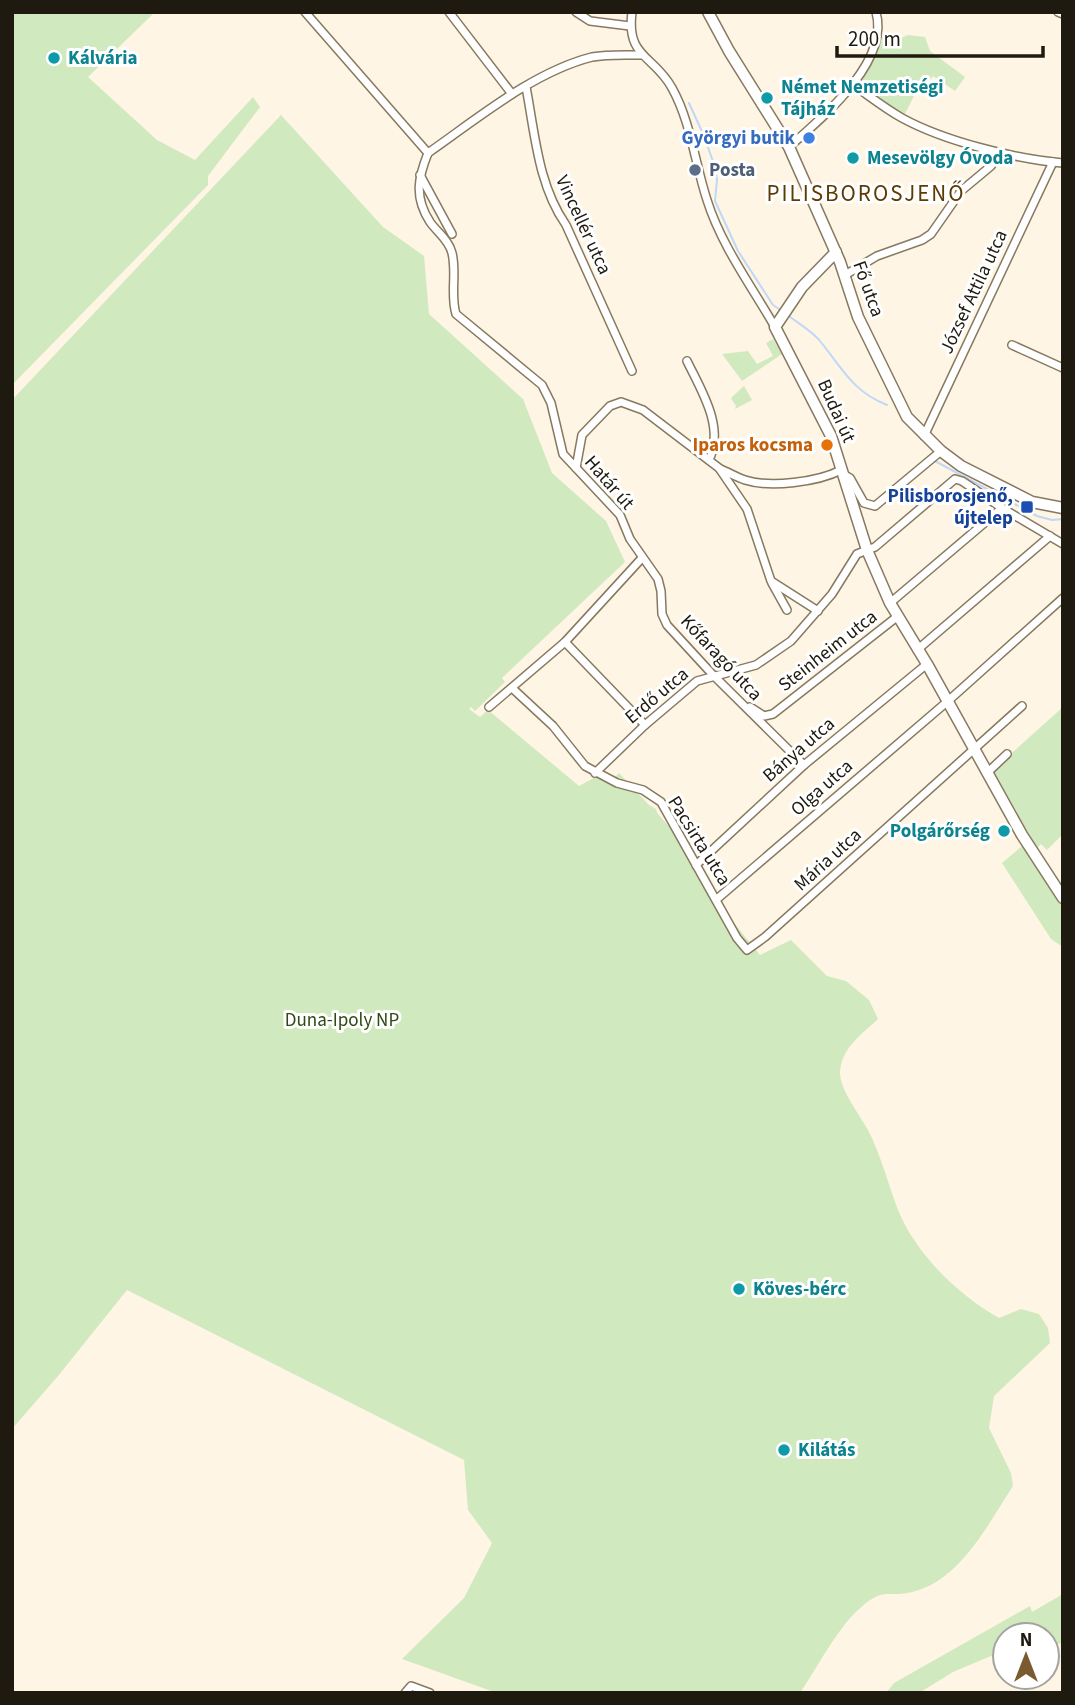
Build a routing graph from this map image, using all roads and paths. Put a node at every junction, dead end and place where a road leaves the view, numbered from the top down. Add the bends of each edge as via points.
1 (305, 12) edge
2 (449, 12) edge
3 (576, 12) edge
4 (632, 12) edge
5 (708, 12) edge
6 (876, 12) edge
7 (630, 26) junction
8 (641, 55) junction
9 (852, 84) junction
10 (526, 87) junction
11 (512, 94) junction
12 (789, 147) junction
13 (428, 153) junction
14 (1000, 153) junction
15 (1053, 162) junction
16 (1063, 163) edge
17 (420, 174) junction
18 (452, 233) dead end
19 (836, 252) junction
20 (845, 275) junction
21 (775, 327) junction
22 (1012, 345) dead end
23 (687, 360) dead end
24 (1063, 368) edge
25 (632, 371) dead end
26 (924, 436) junction
27 (941, 451) junction
28 (709, 460) junction
29 (576, 468) junction
30 (719, 468) junction
31 (842, 472) junction
32 (1002, 508) junction
33 (1063, 508) edge
34 (1050, 536) junction
35 (1063, 544) edge
36 (867, 550) junction
37 (642, 558) junction
38 (771, 581) junction
39 (1063, 598) edge
40 (890, 603) junction
41 (787, 610) dead end
42 (818, 611) junction
43 (898, 616) junction
44 (565, 642) junction
45 (918, 650) junction
46 (927, 664) junction
47 (713, 675) junction
48 (512, 688) junction
49 (948, 701) junction
50 (740, 702) junction
51 (1022, 706) dead end
52 (489, 707) dead end
53 (645, 726) junction
54 (974, 750) junction
55 (1007, 754) dead end
56 (804, 765) junction
57 (595, 773) junction
58 (987, 773) junction
59 (696, 865) junction
60 (1063, 898) edge
61 (717, 899) junction
62 (747, 950) joint
63 (405, 1693) edge
64 (430, 1693) edge

1 - 13 street
2 - 11 street
3 - 7 street via 590,21
4 - 7 street, Budai út
5 - 12 street, Fő utca
6 - 9 street via 878,35
7 - 8 street, Budai út
8 - 10 street via 593,57
8 - 21 street, Budai út via 673,90 718,227
9 - 12 street
9 - 14 street via 912,122
10 - 11 street
10 - 25 street, Vincellér utca via 543,181
11 - 13 street
12 - 19 street, Fő utca
13 - 17 street
14 - 15 street
14 - 20 street via 961,191 931,234
15 - 16 street
15 - 26 street, József Attila utca
17 - 18 street
17 - 29 street, Határ út via 421,203 452,253 456,314 542,386 551,403 562,453
19 - 20 street, Fő utca
19 - 21 street via 802,287
20 - 26 street, Fő utca via 858,317 901,408
21 - 31 street, Budai út via 831,436
22 - 24 street
23 - 28 street via 713,420
26 - 27 street, Fő utca
27 - 31 street via 875,506 864,503
27 - 33 street, Fő utca via 1032,502
28 - 29 street via 643,410 621,402 610,406 582,435
28 - 30 street
29 - 37 street, Határ út via 619,512
30 - 31 street via 747,481 785,483
30 - 38 street via 747,509
31 - 36 street, Budai út
32 - 34 street
32 - 36 street, Erdő utca via 955,479
32 - 40 street
34 - 35 street
34 - 45 street
36 - 40 street, Budai út
36 - 42 street, Erdő utca via 857,554
37 - 44 street
37 - 47 street, Kőfaragó utca via 660,585 666,623
38 - 41 street
38 - 42 street
39 - 49 street, Olga utca
40 - 43 street, Budai út
42 - 47 street, Erdő utca via 791,640 755,665
43 - 45 street, Budai út
43 - 50 street, Steinheim utca via 773,714 764,716
44 - 48 street
44 - 53 street
45 - 46 street, Budai út
46 - 49 street, Budai út
46 - 56 street, Bánya utca
47 - 50 street, Kőfaragó utca
47 - 53 street, Erdő utca via 695,682
48 - 52 street
48 - 57 street, Pacsirta utca
49 - 54 street, Budai út
49 - 61 street, Olga utca
50 - 56 street, Kőfaragó utca
51 - 54 street, Mária utca
53 - 57 street, Erdő utca
54 - 58 street, Budai út
54 - 62 street, Mária utca
55 - 58 street
56 - 59 street, Bánya utca
57 - 59 street, Pacsirta utca via 643,790 661,802
58 - 60 street, Budai út
59 - 61 street, Pacsirta utca
61 - 62 street, Pacsirta utca
63 - 64 street via 411,1686

